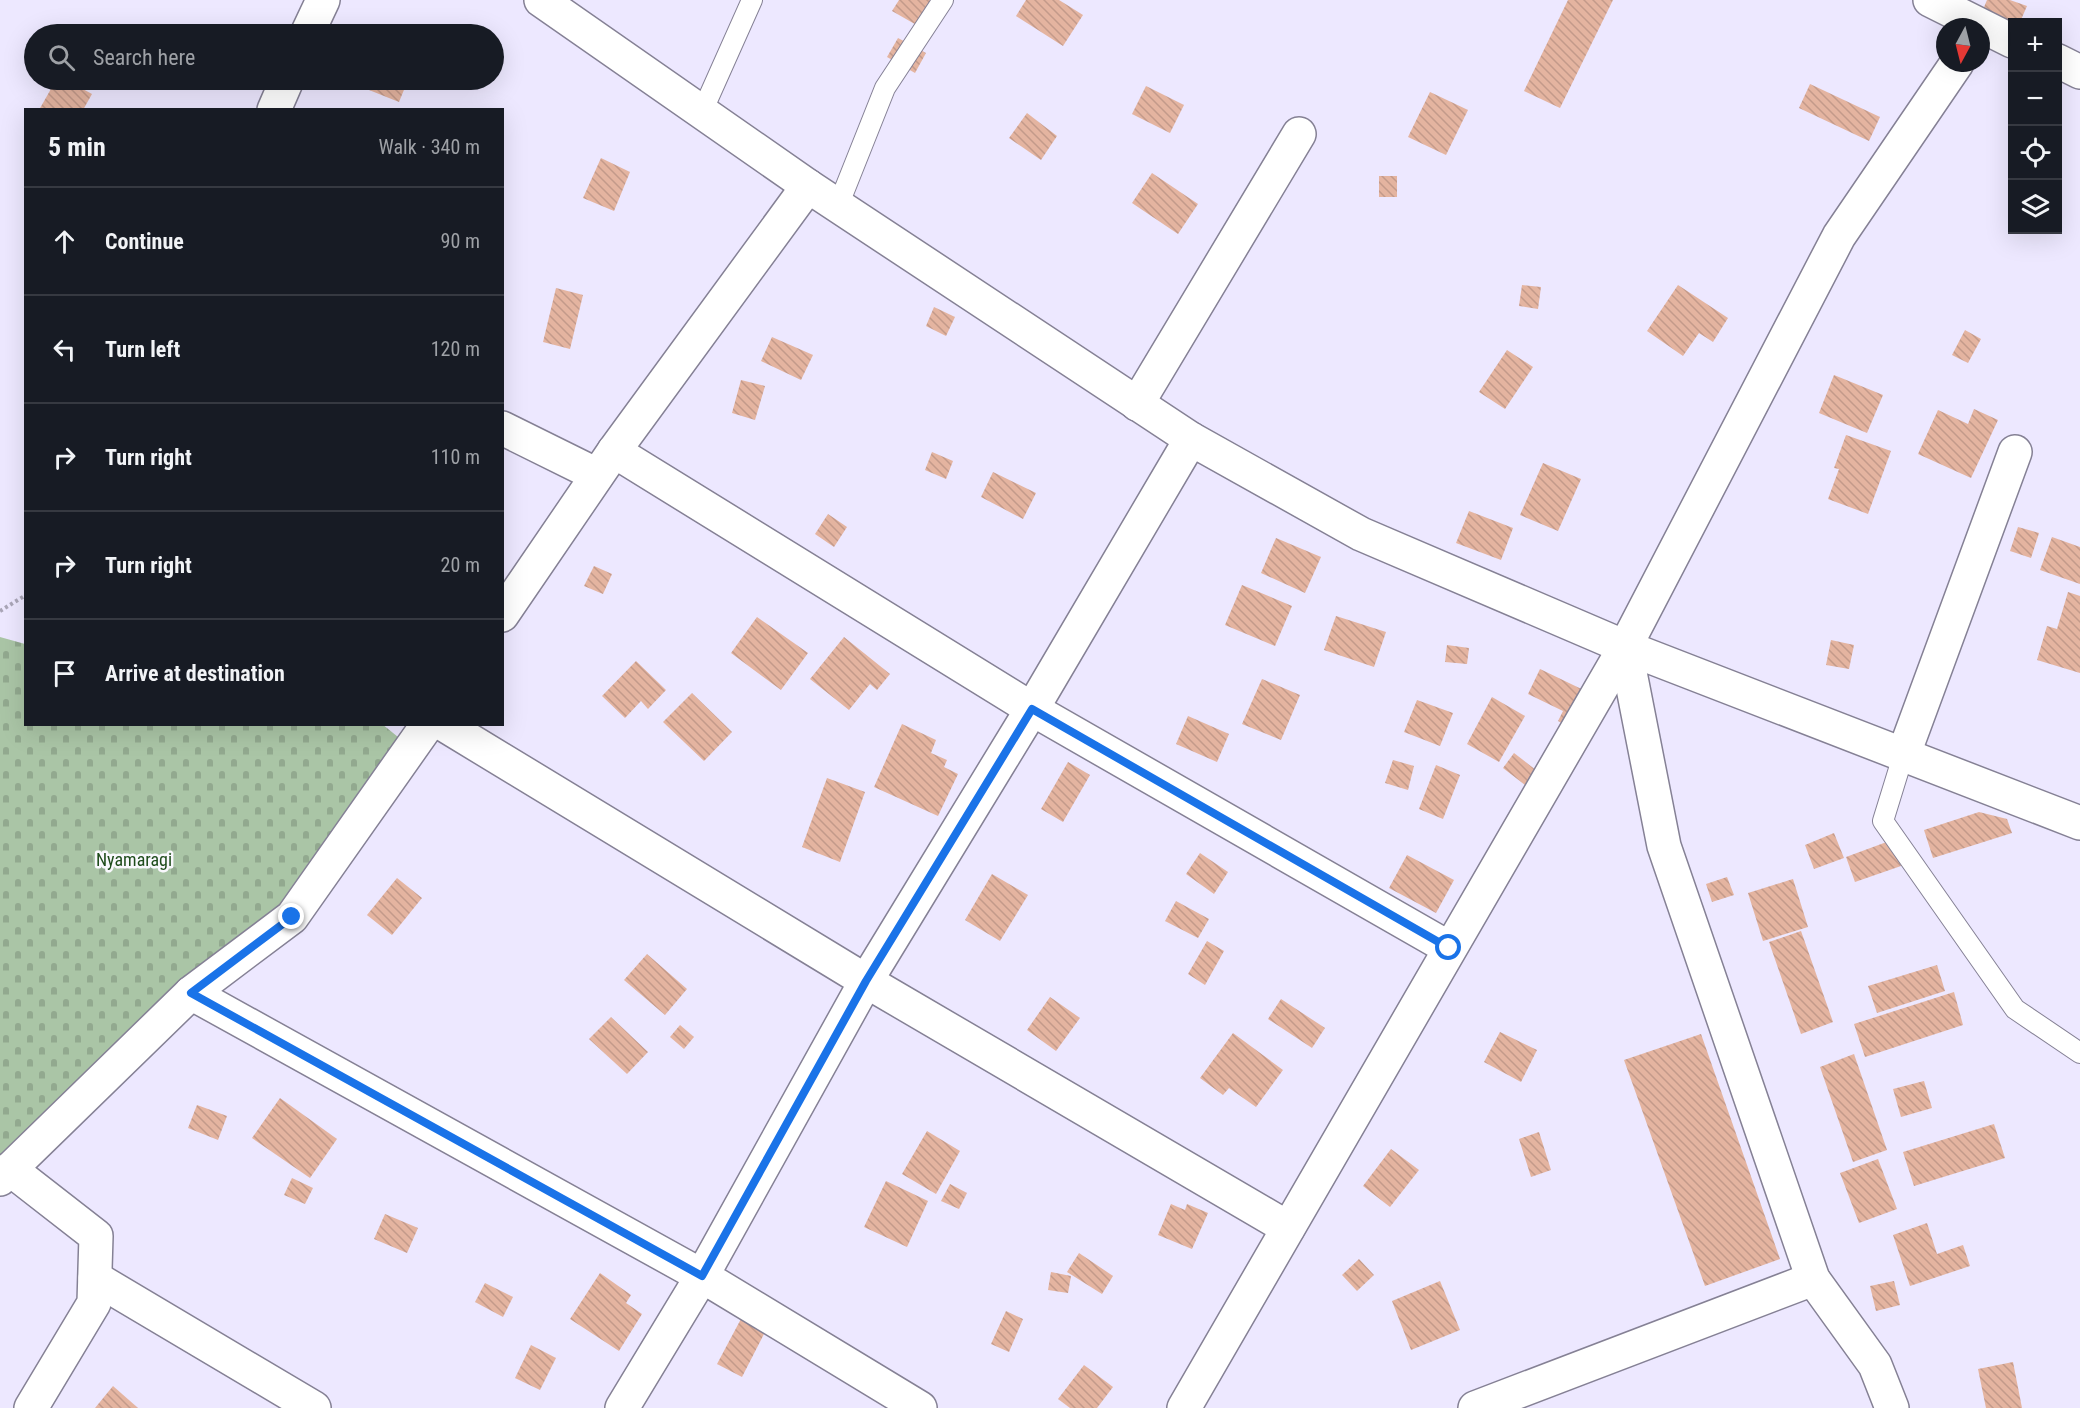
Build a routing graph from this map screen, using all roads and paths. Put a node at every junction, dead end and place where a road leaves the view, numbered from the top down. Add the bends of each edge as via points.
1 (323, 0) edge
2 (752, 0) edge
3 (943, 0) edge
4 (1930, 0) edge
5 (546, 1) edge
6 (1963, 18) edge
7 (312, 24) edge
8 (1990, 31) edge
9 (2008, 39) edge
10 (2062, 63) edge
11 (1952, 72) edge
12 (2080, 72) edge
13 (283, 90) edge
14 (275, 108) edge
15 (702, 112) junction
16 (1299, 134) dead end
17 (808, 186) junction
18 (838, 206) junction
19 (1137, 404) junction
20 (504, 429) edge
21 (1191, 439) junction
22 (2015, 452) dead end
23 (606, 463) junction
24 (24, 596) edge
25 (0, 611) edge
26 (504, 612) edge
27 (1624, 647) junction
28 (1032, 709) junction
29 (427, 726) edge
30 (445, 726) edge
31 (1903, 756) junction
32 (2080, 823) edge
33 (1449, 948) junction
34 (866, 981) junction
35 (191, 993) junction
36 (2080, 1053) edge
37 (5, 1174) edge
38 (1288, 1228) junction
39 (702, 1276) junction
40 (95, 1278) junction
41 (1813, 1279) junction
42 (31, 1408) edge
43 (314, 1408) edge
44 (622, 1408) edge
45 (920, 1408) edge
46 (1184, 1408) edge
47 (1475, 1408) edge
48 (1892, 1408) edge

1 - 7 street
2 - 15 lane
3 - 18 lane via 885,88
4 - 6 street
5 - 15 street
8 - 9 street
10 - 12 street
11 - 27 street via 1839,236
13 - 14 street
15 - 17 street
16 - 19 street
17 - 18 street
17 - 23 street
18 - 19 street
19 - 21 street
20 - 23 street
21 - 27 street via 1361,534
21 - 28 street
22 - 31 street
23 - 26 street
23 - 28 street
24 - 25 path
27 - 31 street
27 - 33 street
27 - 41 street via 1664,846
28 - 33 street
28 - 34 street
29 - 35 street via 292,917
30 - 34 street
31 - 32 street
31 - 36 lane via 1883,821 2015,1009
33 - 38 street
34 - 38 street
34 - 39 street
35 - 37 street
35 - 39 street
37 - 40 street via 96,1236
38 - 46 street
39 - 44 street
39 - 45 street
40 - 42 street via 94,1303
40 - 43 street
41 - 47 street
41 - 48 street via 1875,1365

